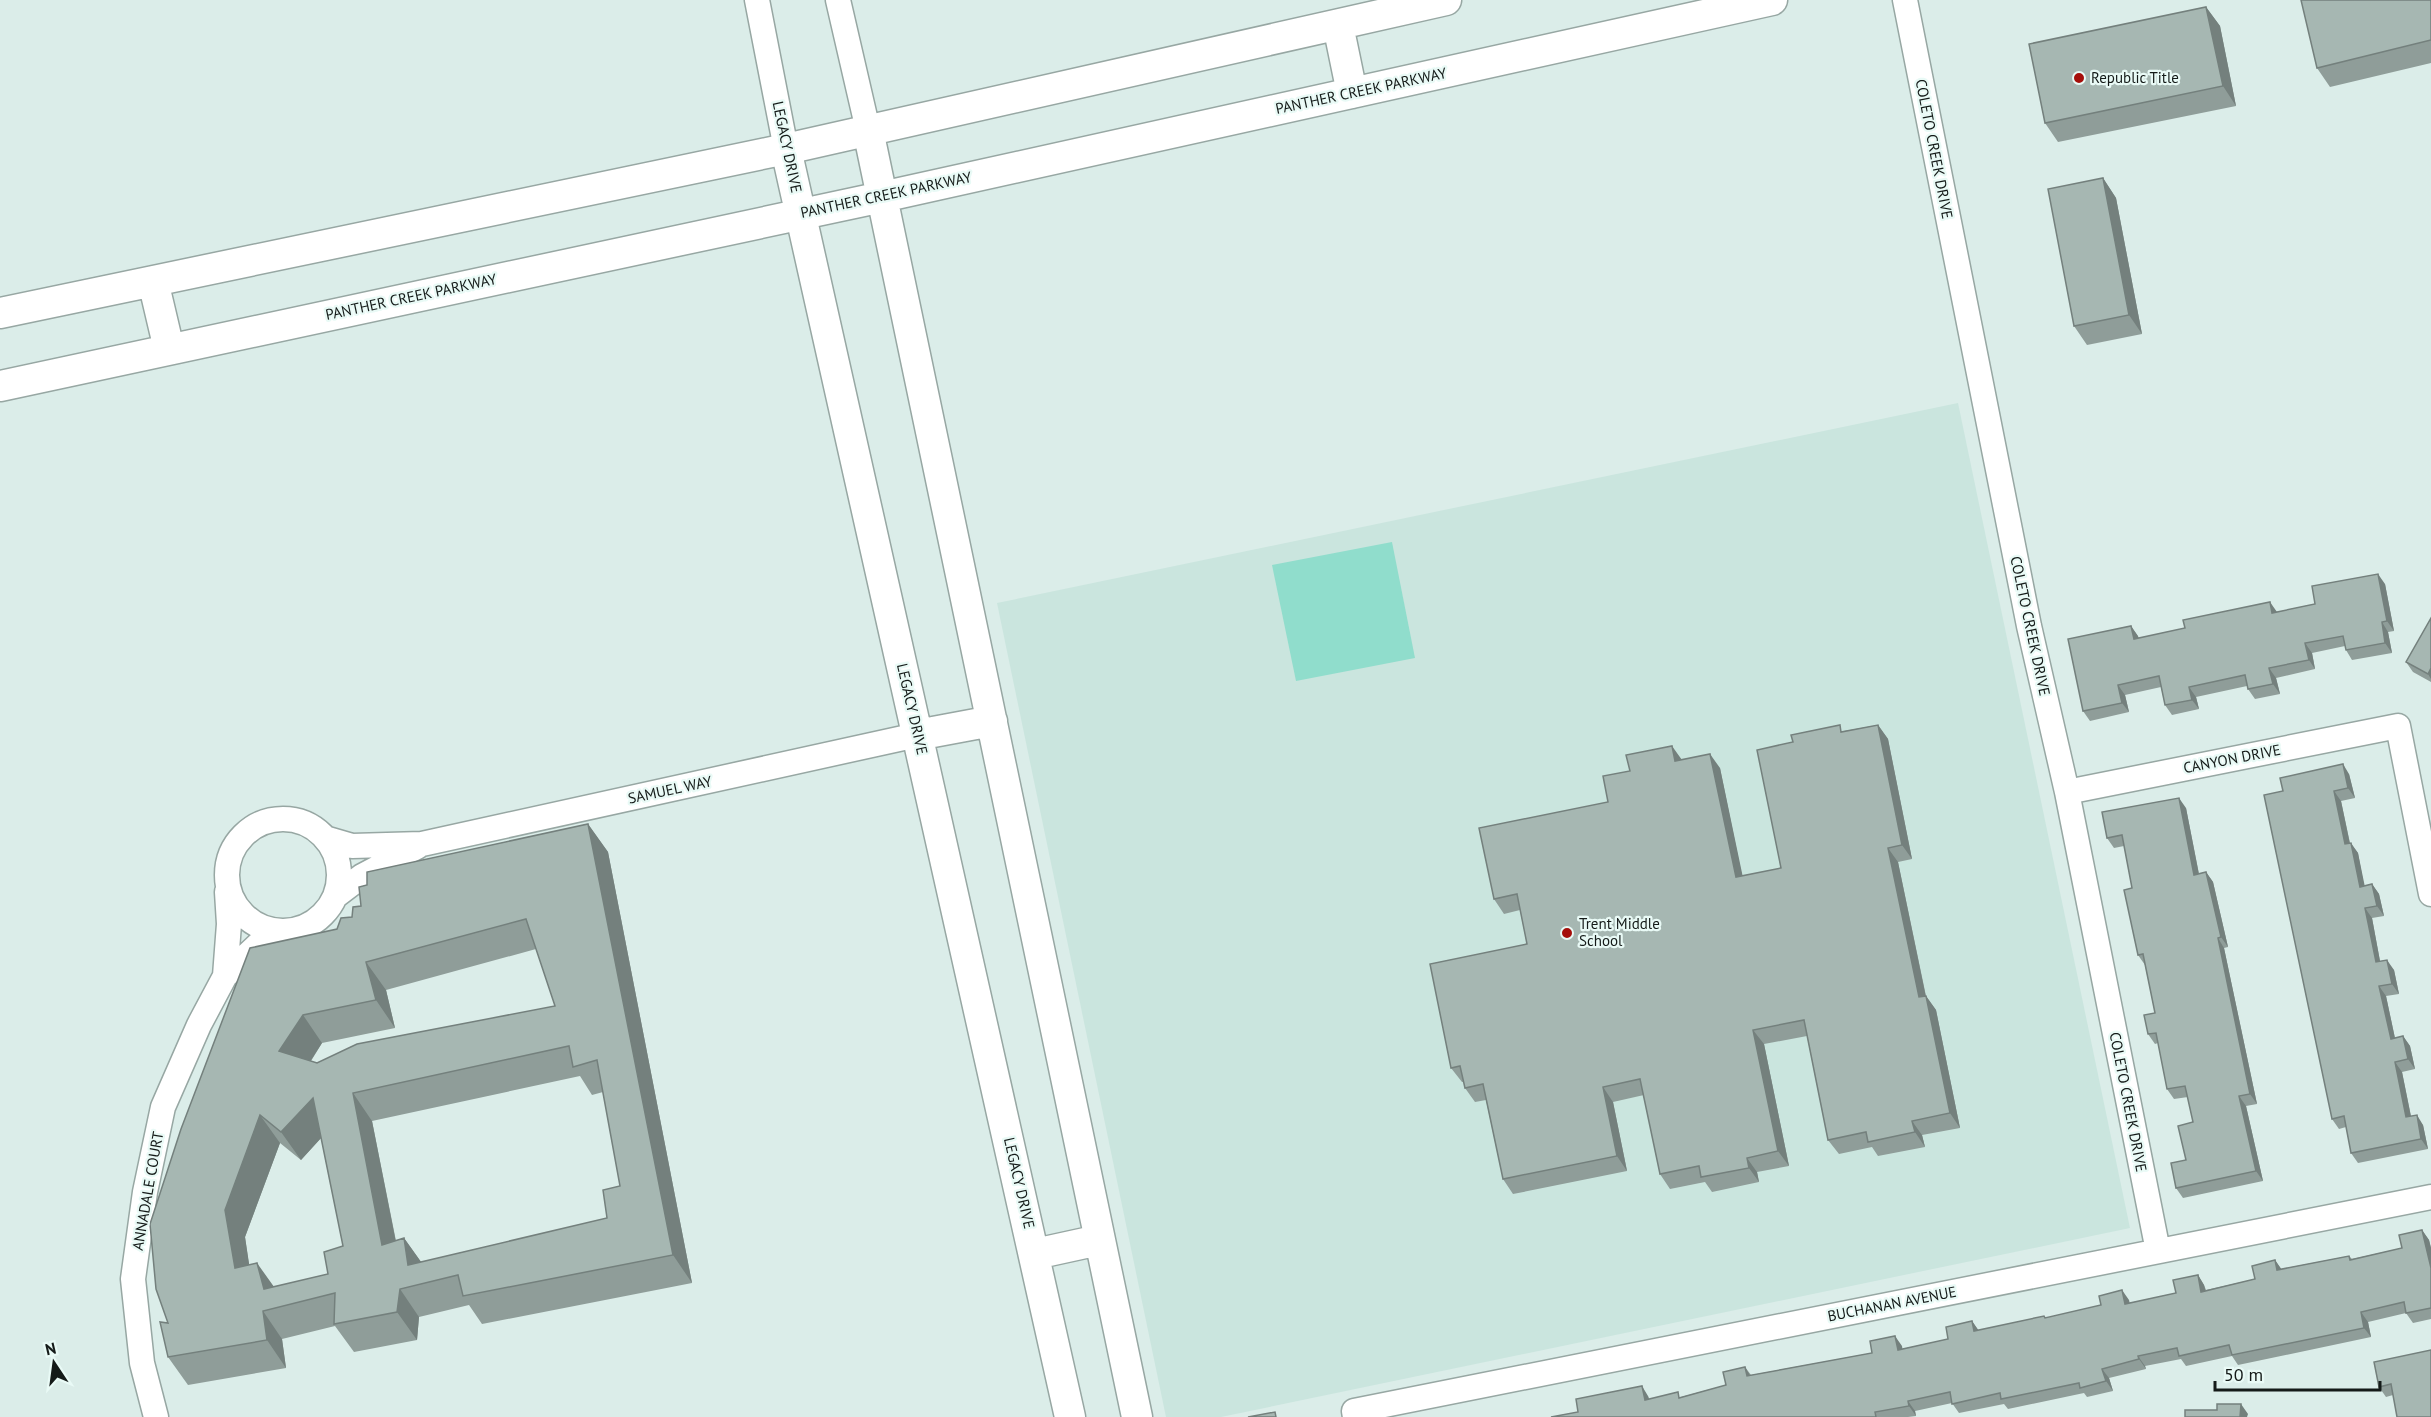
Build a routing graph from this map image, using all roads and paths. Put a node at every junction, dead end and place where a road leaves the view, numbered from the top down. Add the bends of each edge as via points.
1 (757, 0) edge
2 (838, 0) edge
3 (1446, 0) edge
4 (1772, 0) edge
5 (1905, 0) edge
6 (1338, 25) junction
7 (1352, 93) junction
8 (868, 130) junction
9 (786, 148) junction
10 (882, 196) junction
11 (801, 214) junction
12 (153, 281) junction
13 (0, 313) edge
14 (169, 349) junction
15 (0, 386) edge
16 (992, 721) junction
17 (917, 735) junction
18 (2067, 792) junction
19 (328, 839) junction
20 (422, 844) junction
21 (227, 885) junction
22 (2431, 894) edge
23 (337, 895) junction
24 (278, 931) junction
25 (225, 976) junction
26 (2431, 1197) edge
27 (1099, 1240) junction
28 (2158, 1251) junction
29 (1035, 1254) junction
30 (1354, 1414) edge
31 (156, 1417) edge
32 (1070, 1417) edge
33 (1137, 1417) edge

1 - 9 street, LEGACY DRIVE
2 - 8 street
3 - 6 main road
4 - 7 main road, PANTHER CREEK PARKWAY
5 - 18 street, COLETO CREEK DRIVE via 2029,626
6 - 7 main road
6 - 8 main road
7 - 10 main road, PANTHER CREEK PARKWAY
8 - 9 main road
8 - 10 main road
9 - 11 main road, LEGACY DRIVE
9 - 12 main road
10 - 11 main road, PANTHER CREEK PARKWAY
10 - 16 main road
11 - 14 main road, PANTHER CREEK PARKWAY
11 - 17 main road, LEGACY DRIVE
12 - 13 main road
12 - 14 main road
14 - 15 main road, PANTHER CREEK PARKWAY
16 - 17 main road
16 - 27 main road
17 - 20 street, SAMUEL WAY
17 - 29 main road, LEGACY DRIVE
18 - 22 street, CANYON DRIVE via 2397,726
18 - 28 street, COLETO CREEK DRIVE
19 - 20 street, SAMUEL WAY via 352,846
19 - 21 street via 297,819 278,818 260,823 244,833 233,848 227,866
19 - 23 street via 339,866
20 - 23 street, SAMUEL WAY via 362,876
21 - 24 street via 233,902 245,916 260,927
21 - 25 street, ANNADALE COURT
23 - 24 street via 314,923
24 - 25 street, ANNADALE COURT
25 - 31 street, ANNADALE COURT via 163,1107 145,1192 133,1279 142,1363
26 - 28 street, BUCHANAN AVENUE
27 - 29 main road
27 - 33 main road
28 - 30 street, BUCHANAN AVENUE
29 - 32 main road, LEGACY DRIVE

